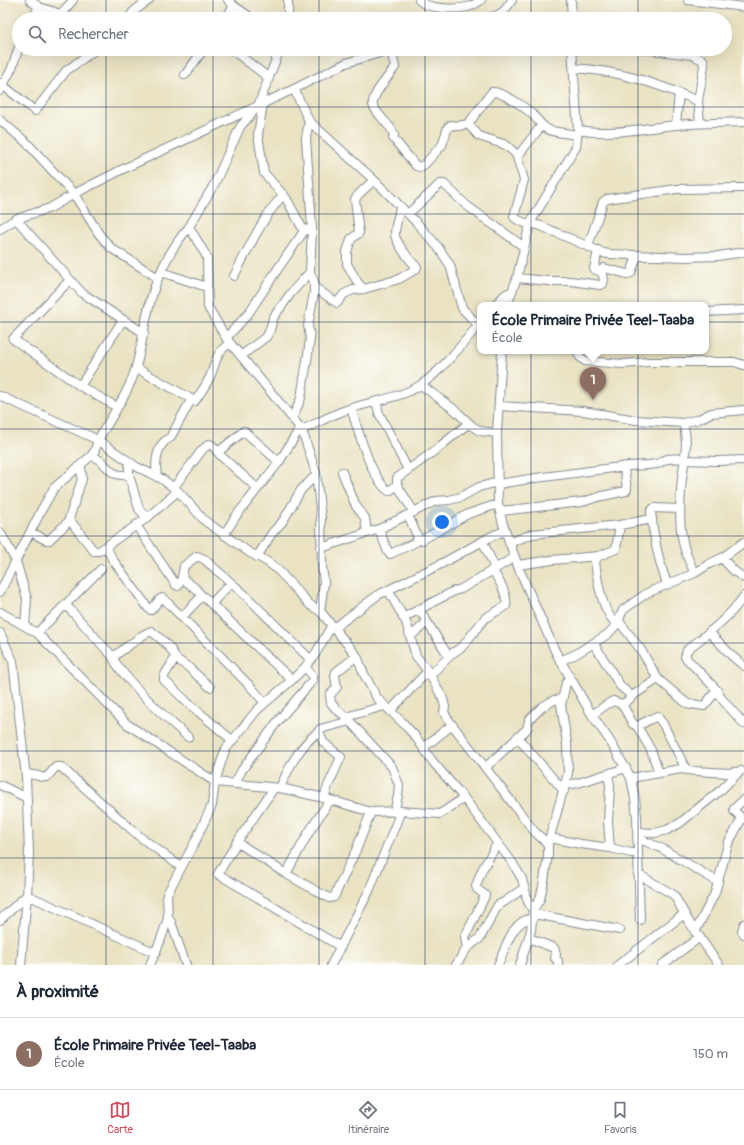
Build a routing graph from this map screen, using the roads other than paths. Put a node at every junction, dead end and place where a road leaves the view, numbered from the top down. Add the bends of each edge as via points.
1 (30, 0) edge
2 (73, 0) edge
3 (149, 0) edge
4 (288, 0) edge
5 (418, 0) edge
6 (481, 0) edge
7 (512, 0) edge
8 (571, 0) edge
9 (688, 0) edge
10 (231, 3) edge
11 (39, 7) junction
12 (744, 7) edge
13 (36, 12) edge
14 (55, 12) edge
15 (63, 12) edge
16 (133, 12) edge
17 (243, 12) edge
18 (288, 12) edge
19 (504, 12) edge
20 (572, 12) edge
21 (16, 56) edge
22 (86, 56) edge
23 (199, 56) edge
24 (240, 56) edge
25 (277, 56) edge
26 (369, 56) edge
27 (393, 56) edge
28 (573, 56) edge
29 (694, 56) edge
30 (574, 68) junction
31 (185, 75) dead end
32 (269, 78) junction
33 (1, 87) edge
34 (294, 89) junction
35 (679, 93) junction
36 (698, 101) junction
37 (260, 104) junction
38 (0, 120) edge
39 (309, 121) junction
40 (744, 122) edge
41 (700, 123) junction
42 (468, 124) junction
43 (542, 125) junction
44 (676, 125) junction
45 (577, 132) junction
46 (518, 156) junction
47 (374, 180) junction
48 (744, 188) edge
49 (74, 194) junction
50 (284, 195) junction
51 (400, 206) junction
52 (408, 214) junction
53 (16, 219) junction
54 (530, 224) junction
55 (189, 227) junction
56 (312, 228) junction
57 (0, 229) edge
58 (304, 231) junction
59 (588, 246) junction
60 (524, 247) junction
61 (598, 250) junction
62 (744, 252) edge
63 (637, 256) junction
64 (310, 272) junction
65 (601, 272) junction
66 (159, 275) junction
67 (234, 276) dead end
68 (516, 278) junction
69 (70, 280) junction
70 (207, 287) junction
71 (314, 287) junction
72 (364, 288) junction
73 (511, 292) junction
74 (498, 302) edge
75 (508, 302) edge
76 (744, 310) edge
77 (709, 312) edge
78 (123, 320) junction
79 (477, 322) edge
80 (477, 326) edge
81 (144, 333) junction
82 (228, 340) junction
83 (502, 354) edge
84 (579, 354) edge
85 (241, 356) junction
86 (744, 364) edge
87 (136, 368) junction
88 (420, 385) junction
89 (80, 386) junction
90 (0, 396) edge
91 (191, 400) junction
92 (376, 402) junction
93 (499, 406) junction
94 (117, 407) junction
95 (351, 408) junction
96 (744, 410) edge
97 (293, 417) junction
98 (469, 423) junction
99 (683, 423) junction
100 (301, 429) junction
101 (497, 433) junction
102 (98, 440) junction
103 (218, 452) junction
104 (92, 455) junction
105 (685, 459) junction
106 (744, 460) edge
107 (129, 462) junction
108 (279, 462) junction
109 (81, 466) junction
110 (624, 468) junction
111 (408, 470) junction
112 (342, 472) dead end
113 (316, 475) junction
114 (129, 476) junction
115 (157, 476) junction
116 (498, 483) junction
117 (397, 485) junction
118 (257, 488) junction
119 (176, 489) junction
120 (499, 508) junction
121 (679, 509) junction
122 (411, 514) junction
123 (147, 518) junction
124 (652, 520) junction
125 (68, 522) junction
126 (136, 525) junction
127 (620, 525) junction
128 (379, 529) junction
129 (505, 531) junction
130 (0, 532) edge
131 (31, 532) junction
132 (367, 534) junction
133 (224, 535) junction
134 (420, 540) junction
135 (483, 542) junction
136 (744, 542) edge
137 (509, 543) junction
138 (106, 547) junction
139 (321, 548) junction
140 (599, 556) junction
141 (257, 557) junction
142 (515, 557) junction
143 (722, 558) junction
144 (16, 561) junction
145 (518, 565) junction
146 (101, 568) dead end
147 (494, 568) junction
148 (695, 573) junction
149 (182, 578) junction
150 (744, 578) edge
151 (231, 583) junction
152 (667, 584) junction
153 (388, 590) junction
154 (0, 592) edge
155 (202, 596) junction
156 (744, 596) edge
157 (212, 603) junction
158 (66, 605) junction
159 (419, 609) junction
160 (320, 611) junction
161 (0, 612) edge
162 (182, 617) junction
163 (403, 618) junction
164 (427, 622) junction
165 (618, 622) junction
166 (25, 626) junction
167 (333, 627) junction
168 (0, 632) edge
169 (709, 632) junction
170 (37, 633) junction
171 (411, 636) junction
172 (594, 644) junction
173 (357, 656) junction
174 (113, 657) junction
175 (175, 658) junction
176 (449, 658) junction
177 (311, 660) junction
178 (560, 661) junction
179 (744, 666) edge
180 (305, 667) junction
181 (429, 673) junction
182 (569, 678) junction
183 (658, 678) junction
184 (292, 680) junction
185 (210, 687) dead end
186 (718, 690) junction
187 (632, 696) junction
188 (562, 699) junction
189 (264, 703) junction
190 (622, 704) junction
191 (387, 708) junction
192 (592, 715) junction
193 (348, 719) junction
194 (744, 724) edge
195 (452, 725) junction
196 (637, 726) junction
197 (319, 731) junction
198 (188, 737) dead end
199 (517, 737) junction
200 (232, 740) junction
201 (423, 748) junction
202 (486, 767) junction
203 (626, 768) junction
204 (686, 769) junction
205 (742, 771) edge
206 (659, 773) junction
207 (608, 774) junction
208 (26, 775) junction
209 (631, 778) junction
210 (215, 782) junction
211 (235, 783) junction
212 (0, 785) edge
213 (277, 788) junction
214 (565, 788) junction
215 (27, 798) junction
216 (464, 798) junction
217 (327, 799) junction
218 (744, 799) edge
219 (398, 811) junction
220 (371, 812) junction
221 (637, 836) junction
222 (549, 841) junction
223 (237, 842) junction
224 (497, 844) junction
225 (610, 848) junction
226 (637, 854) junction
227 (180, 867) junction
228 (286, 874) junction
229 (638, 874) junction
230 (718, 882) junction
231 (524, 888) junction
232 (27, 895) junction
233 (533, 914) junction
234 (684, 914) junction
235 (168, 918) junction
236 (0, 920) edge
237 (640, 920) dead end
238 (744, 924) edge
239 (620, 930) dead end
240 (698, 934) junction
241 (744, 934) edge
242 (529, 938) junction
243 (341, 947) junction
244 (467, 948) junction
245 (156, 953) junction
246 (717, 962) edge
247 (21, 965) edge
248 (150, 965) edge
249 (186, 965) edge
250 (331, 965) edge
251 (456, 965) edge
252 (498, 965) edge
253 (520, 965) edge
254 (558, 965) edge
255 (618, 965) edge
256 (662, 965) edge
257 (708, 965) edge

1 - 11 street
2 - 15 street
3 - 16 street
4 - 18 street
5 - 6 street via 426,6 462,8
7 - 19 street
8 - 20 street
9 - 12 street
10 - 17 street
11 - 13 street
11 - 14 street
21 - 33 street
22 - 33 street via 66,71 35,111
23 - 31 street
24 - 32 street
25 - 32 street
26 - 34 street via 346,63
27 - 42 street via 395,67 377,93 373,105 392,130 393,138 416,166 425,164 442,145 448,127
28 - 30 street
29 - 36 street via 703,60 704,66
30 - 35 street via 618,74
30 - 45 street
32 - 37 street
34 - 37 street
34 - 39 street
35 - 36 street
35 - 44 street
36 - 41 street
37 - 49 street
37 - 50 street via 258,135 264,173
37 - 55 street via 240,128 215,183
38 - 49 street via 27,143
39 - 47 street
39 - 56 street via 306,138
40 - 41 street
41 - 44 street
42 - 43 street via 492,92 497,91 532,114
42 - 46 street via 479,136 506,145
43 - 45 street via 548,130
43 - 46 street
44 - 45 street via 627,131
45 - 54 street via 576,147
46 - 54 street via 524,180 514,217
47 - 51 street
47 - 72 street via 355,199 359,233 351,238 347,252 347,264 358,284
48 - 59 street via 677,189 607,199 603,202
49 - 53 street via 50,208
49 - 66 street via 111,248
50 - 58 street
50 - 67 street via 269,212
51 - 52 street
51 - 72 street via 396,239 417,267 399,279
52 - 60 street via 440,184 444,184 466,205
52 - 79 street via 438,247 450,265 462,308
53 - 57 street
53 - 69 street
54 - 59 street via 541,226
54 - 60 street
55 - 66 street via 173,247
55 - 70 street via 207,257
56 - 58 street
56 - 64 street
58 - 82 street
59 - 61 street
60 - 68 street
61 - 63 street via 609,254
61 - 65 street via 594,269
62 - 63 street via 698,257
63 - 65 street via 632,273 604,268
64 - 71 street
64 - 85 street via 273,318 267,336
65 - 68 street via 604,279 600,285
66 - 70 street
66 - 81 street
68 - 73 street
69 - 78 street via 82,293
69 - 89 street via 12,339
70 - 82 street via 208,307
71 - 72 street via 337,303 348,292
71 - 97 street via 301,398
73 - 74 street
73 - 75 street
76 - 77 street
78 - 81 street
78 - 89 street
80 - 88 street
81 - 87 street
82 - 85 street
82 - 91 street via 218,354 210,376 195,401
83 - 93 street
84 - 86 street via 582,360 623,364
85 - 97 street
87 - 91 street
87 - 94 street
88 - 92 street
88 - 98 street
89 - 94 street
90 - 102 street
91 - 115 street via 156,458
92 - 95 street
92 - 111 street
93 - 99 street via 583,411 636,420
93 - 101 street
94 - 102 street
95 - 100 street
95 - 117 street via 365,450 382,485 389,491
96 - 99 street via 711,413
97 - 100 street
98 - 101 street via 480,431
98 - 111 street
99 - 105 street via 686,437
100 - 108 street
100 - 113 street
101 - 116 street
102 - 104 street
102 - 107 street
103 - 108 street via 244,431
103 - 118 street
103 - 119 street via 210,444 203,449
104 - 109 street
104 - 114 street via 114,474
105 - 106 street
105 - 110 street via 667,459 657,464
105 - 121 street
107 - 114 street
107 - 115 street
108 - 118 street
109 - 125 street via 82,479
109 - 131 street via 54,488
110 - 116 street
110 - 120 street via 626,491 582,502
111 - 117 street via 397,478
112 - 132 street via 356,506 365,518
113 - 139 street via 321,518
113 - 141 street via 301,490
114 - 123 street via 139,509
115 - 119 street
116 - 120 street
116 - 122 street via 479,487 455,498 436,501
117 - 122 street
118 - 133 street
119 - 123 street
119 - 133 street via 205,522
120 - 129 street
120 - 134 street via 468,514
121 - 124 street via 654,508 651,511
121 - 148 street via 683,544
122 - 128 street
122 - 134 street
123 - 126 street
124 - 127 street
124 - 152 street
125 - 131 street via 49,540
125 - 138 street via 72,523 94,551
126 - 138 street
126 - 149 street via 176,586
127 - 137 street via 532,534
127 - 140 street via 616,549
128 - 132 street
128 - 134 street via 390,554
129 - 135 street
129 - 137 street
130 - 144 street
131 - 144 street
132 - 139 street
133 - 141 street
135 - 147 street
135 - 153 street
136 - 143 street
137 - 142 street
138 - 162 street via 151,610 161,598
139 - 160 street via 324,583
140 - 145 street
140 - 165 street via 595,561 598,585 608,614
141 - 160 street via 278,570 310,605
142 - 145 street
142 - 147 street
143 - 148 street
143 - 150 street
144 - 154 street
144 - 166 street via 26,599
145 - 178 street
146 - 158 street
147 - 159 street via 461,589 454,590
147 - 176 street via 503,589 506,606 485,618 462,647
148 - 152 street
149 - 151 street via 184,566 197,556 204,558
149 - 155 street
151 - 157 street
151 - 177 street
152 - 165 street via 647,593 623,610
153 - 163 street
153 - 167 street
155 - 157 street
155 - 162 street
156 - 169 street
157 - 184 street
158 - 170 street
158 - 174 street
159 - 163 street
159 - 164 street
160 - 167 street
161 - 166 street
162 - 189 street
163 - 171 street
164 - 171 street
164 - 176 street
165 - 172 street via 608,634
165 - 183 street via 641,650
166 - 170 street
167 - 173 street
167 - 177 street
168 - 208 street via 12,661
169 - 179 street
169 - 186 street via 687,650 685,657
170 - 210 street via 123,720
171 - 181 street via 416,656
172 - 178 street
172 - 187 street via 621,687
173 - 191 street via 374,693
173 - 193 street via 336,672 337,687 330,695 331,703
174 - 175 street via 149,631 167,646
174 - 198 street via 115,663 139,691
175 - 185 street
175 - 200 street via 164,680
176 - 181 street
177 - 180 street
178 - 182 street
180 - 184 street
180 - 211 street via 313,676 313,680 277,722
181 - 191 street
181 - 195 street via 443,699 444,712
182 - 188 street
182 - 192 street
183 - 186 street via 690,705 704,706
183 - 187 street
184 - 189 street
186 - 194 street
187 - 190 street
188 - 199 street via 554,700 542,707
188 - 214 street via 568,758
189 - 200 street
190 - 192 street via 613,702
190 - 196 street via 633,724
191 - 193 street
191 - 201 street
192 - 203 street
193 - 197 street
193 - 219 street via 392,767 400,785
195 - 201 street
195 - 202 street
196 - 204 street via 657,716 664,724
196 - 206 street via 651,750
197 - 213 street via 294,758
197 - 217 street via 323,742 341,757 328,786
199 - 202 street
199 - 214 street
200 - 210 street via 225,750
201 - 216 street
202 - 222 street via 535,832
203 - 207 street
203 - 209 street
204 - 205 street via 729,773
204 - 206 street
205 - 221 street via 680,823 667,830
206 - 209 street
207 - 214 street
207 - 225 street
208 - 215 street
208 - 227 street via 46,777 57,766 61,767 139,836
209 - 221 street
210 - 211 street
210 - 227 street via 212,805
211 - 213 street
212 - 215 street
213 - 217 street
213 - 223 street
214 - 222 street
215 - 232 street
216 - 219 street via 436,815
216 - 224 street
217 - 220 street
217 - 228 street
218 - 230 street via 734,809 741,820 728,844
219 - 220 street
219 - 243 street via 369,891
220 - 228 street via 334,897 329,898
221 - 226 street
221 - 230 street
222 - 225 street
222 - 233 street via 544,881
223 - 228 street
223 - 243 street via 218,874
224 - 231 street via 517,870
224 - 244 street via 476,886 484,898 465,937
225 - 226 street
226 - 229 street
227 - 235 street via 167,894
229 - 234 street via 674,896
229 - 237 street
230 - 240 street
231 - 233 street
231 - 244 street via 498,905 480,938
232 - 236 street
232 - 245 street
232 - 247 street
233 - 239 street
233 - 242 street
233 - 252 street via 517,925
234 - 240 street
234 - 255 street
235 - 245 street
235 - 249 street
238 - 241 street
240 - 246 street
240 - 256 street
242 - 253 street
242 - 254 street via 554,948
243 - 250 street
244 - 251 street
245 - 248 street
246 - 257 street

